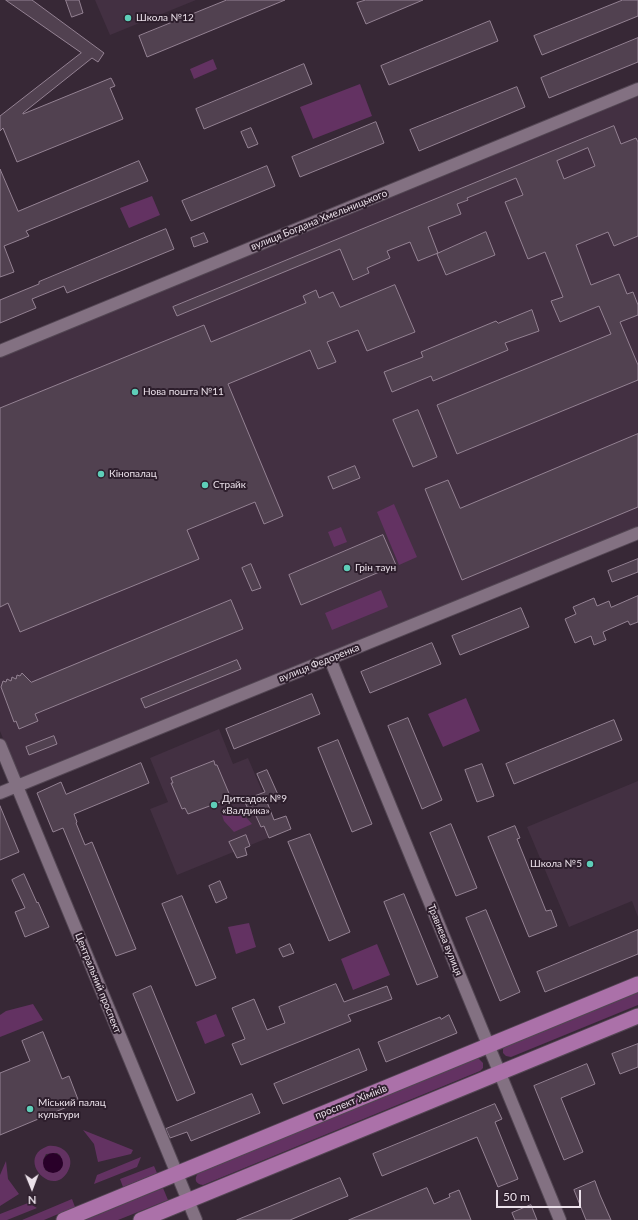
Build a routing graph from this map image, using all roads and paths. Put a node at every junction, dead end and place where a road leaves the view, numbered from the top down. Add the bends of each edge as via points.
1 (638, 89) edge
2 (0, 351) edge
3 (638, 533) edge
4 (330, 659) junction
5 (0, 745) edge
6 (17, 786) junction
7 (0, 793) edge
8 (638, 984) edge
9 (638, 1016) edge
10 (488, 1046) junction
11 (499, 1072) junction
12 (177, 1174) junction
13 (188, 1201) junction
14 (64, 1220) edge
15 (141, 1220) edge
16 (196, 1220) edge
17 (560, 1220) edge

1 - 2 street, вулиця Богдана Хмельницького
3 - 4 street, вулиця Федоренка
4 - 6 street, вулиця Федоренка
4 - 10 street, Травнева вулиця
5 - 6 street, Центральний проспект
6 - 7 street, вулиця Федоренка
6 - 12 street, Центральний проспект
8 - 10 main road, проспект Хіміків
9 - 11 main road
10 - 11 street, Травнева вулиця
10 - 12 main road, проспект Хіміків
11 - 13 main road
11 - 17 street, Травнева вулиця
12 - 13 street, Центральний проспект
12 - 14 main road, проспект Хіміків
13 - 15 main road
13 - 16 street, Центральний проспект

